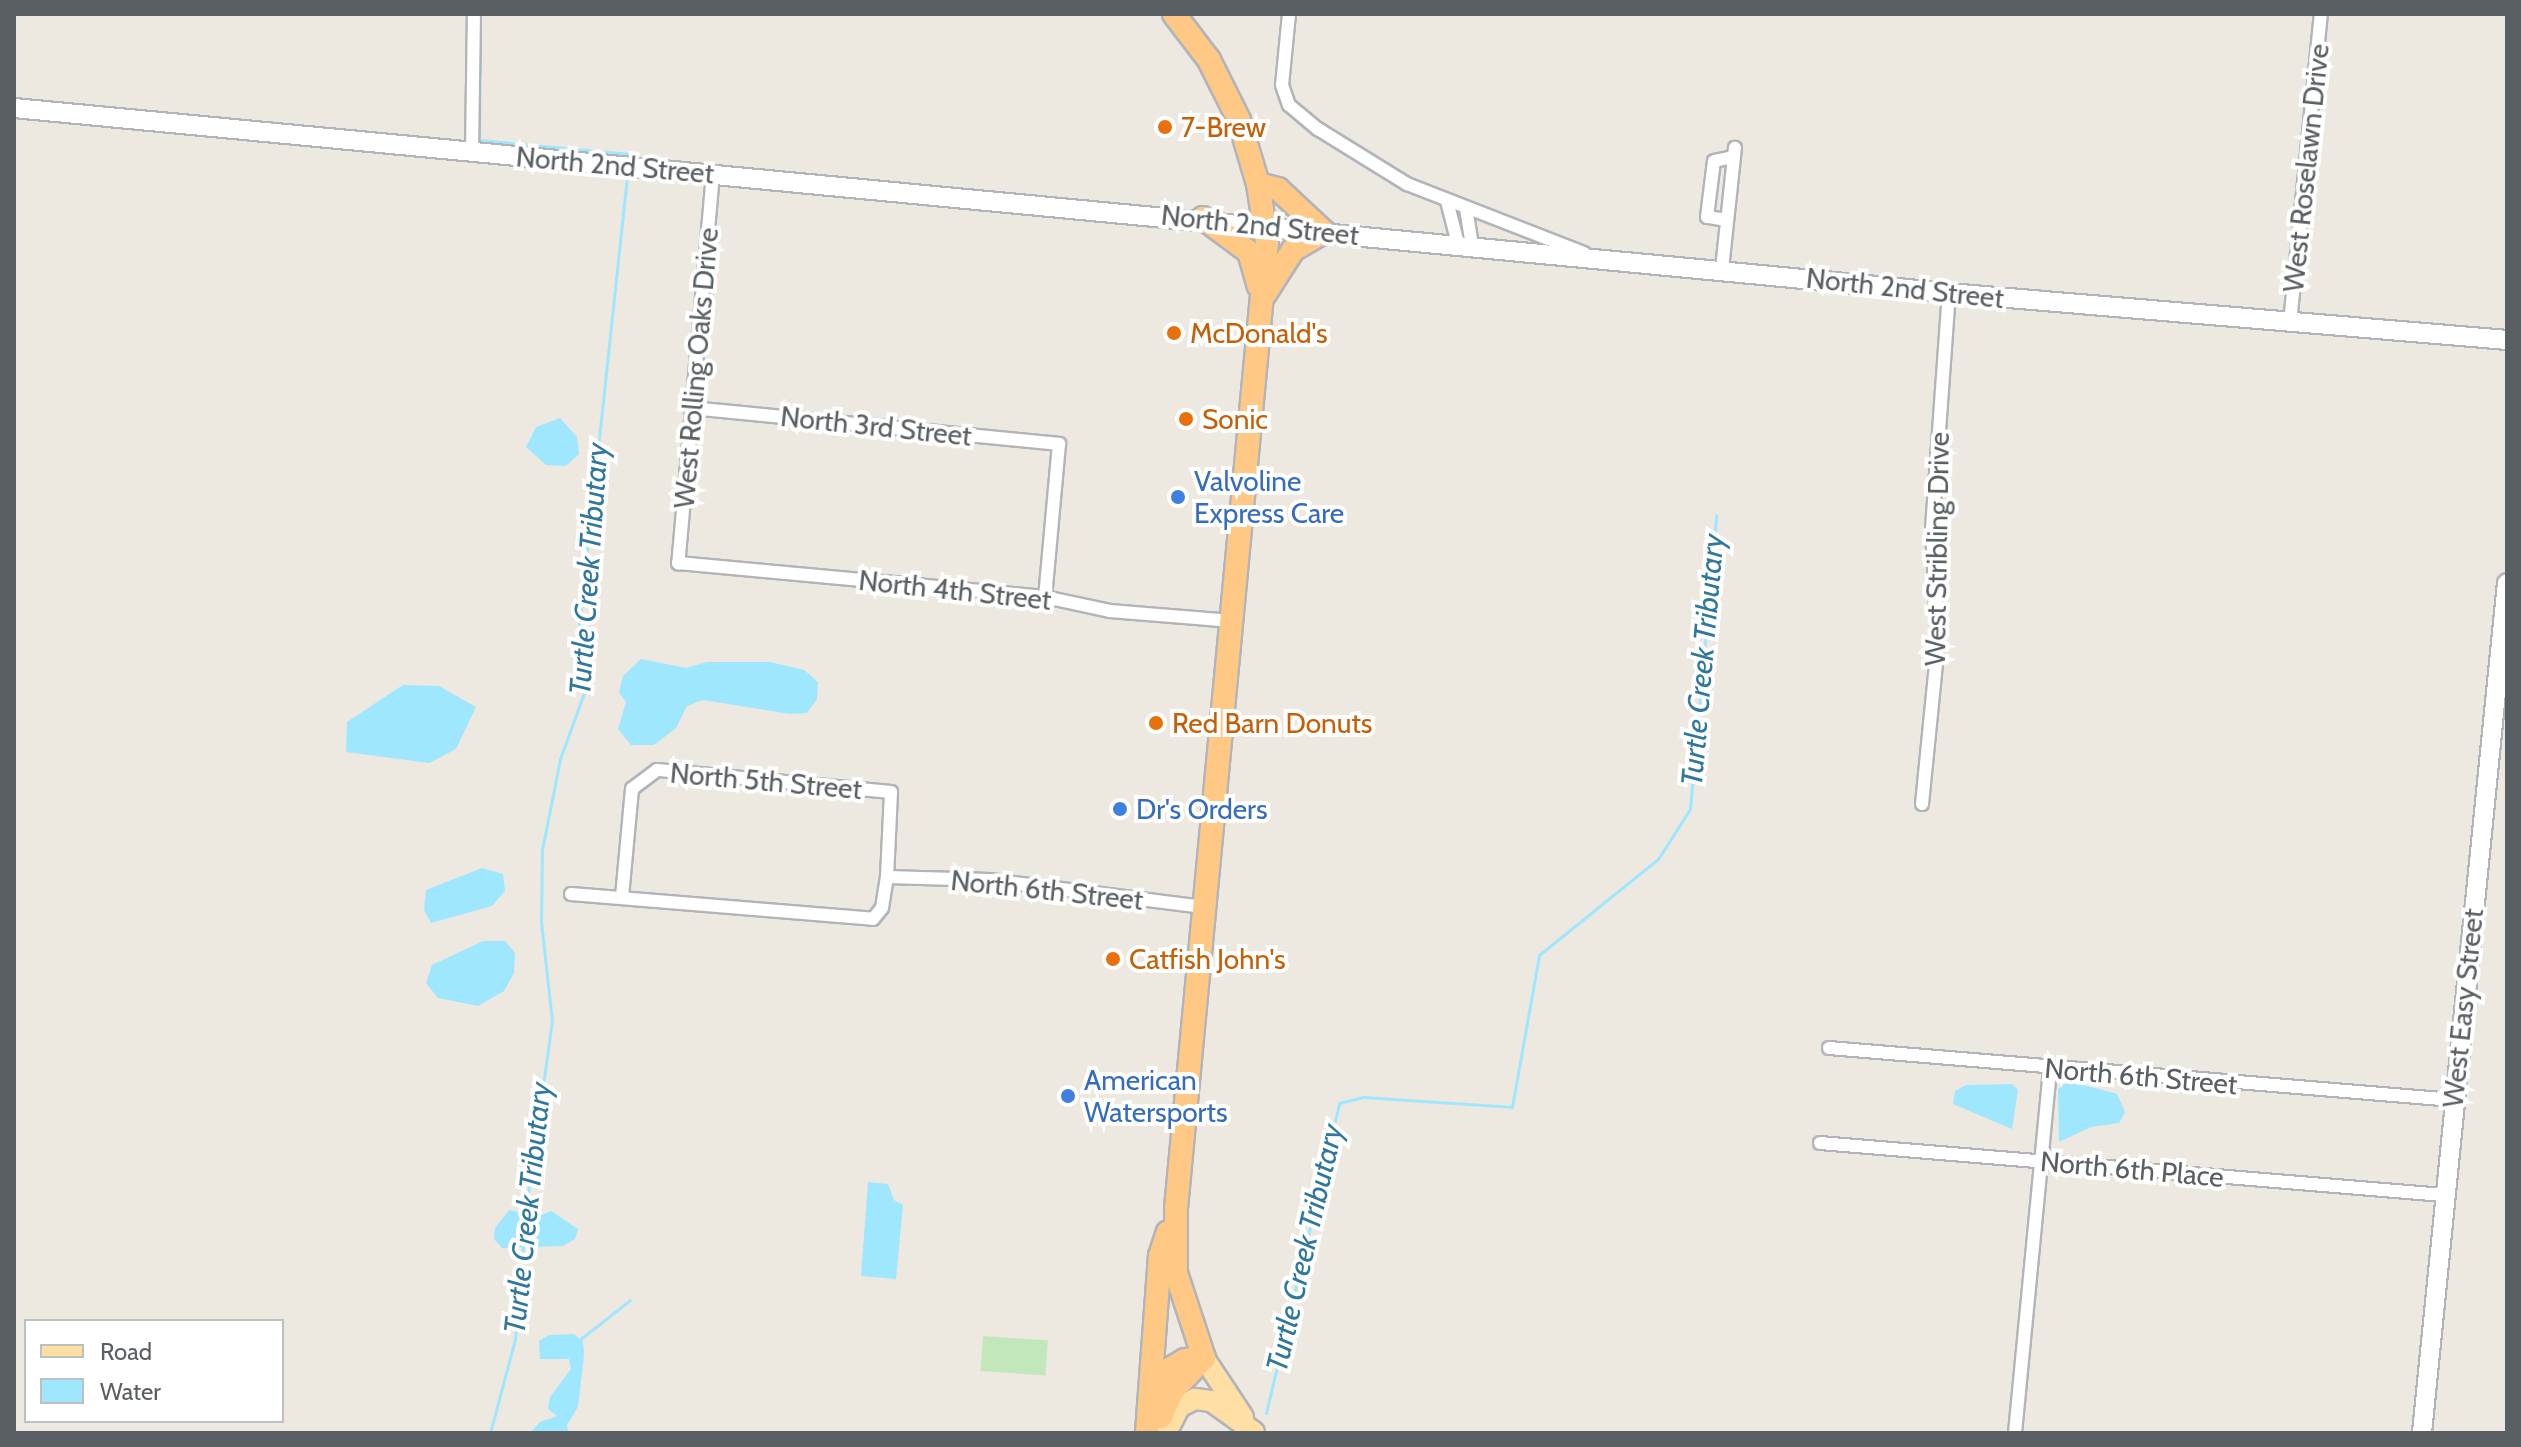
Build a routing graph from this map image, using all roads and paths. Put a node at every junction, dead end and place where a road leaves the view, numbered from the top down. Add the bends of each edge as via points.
1 (474, 14) edge
2 (1174, 14) edge
3 (1289, 14) edge
4 (2321, 14) edge
5 (14, 108) edge
6 (472, 152) junction
7 (713, 174) junction
8 (1258, 184) junction
9 (1447, 201) junction
10 (1466, 208) junction
11 (1203, 218) junction
12 (1727, 220) junction
13 (1265, 225) junction
14 (1324, 232) junction
15 (1465, 244) junction
16 (1591, 255) junction
17 (1722, 269) junction
18 (1949, 293) junction
19 (1263, 299) junction
20 (2290, 323) junction
21 (2507, 340) edge
22 (692, 408) junction
23 (678, 563) joint
24 (2507, 583) edge
25 (1045, 597) junction
26 (1232, 621) junction
27 (1922, 804) dead end
28 (887, 877) junction
29 (571, 894) dead end
30 (622, 897) junction
31 (1205, 907) junction
32 (1829, 1048) dead end
33 (2050, 1069) junction
34 (2453, 1100) junction
35 (1820, 1143) dead end
36 (2039, 1161) junction
37 (2443, 1195) junction
38 (1176, 1208) junction
39 (1204, 1358) junction
40 (1149, 1405) junction
41 (1255, 1432) edge
42 (1147, 1433) edge
43 (1158, 1433) edge
44 (1166, 1433) edge
45 (2015, 1433) edge
46 (2422, 1433) edge

1 - 6 street
2 - 8 highway via 1225,86
3 - 9 street via 1282,85 1289,105 1377,169
4 - 20 street, West Roselawn Drive
5 - 6 main road, North 2nd Street
6 - 7 main road, North 2nd Street
7 - 11 main road, North 2nd Street
7 - 22 street, West Rolling Oaks Drive
8 - 13 highway
8 - 14 highway via 1278,189
9 - 10 street
9 - 15 street
10 - 15 street
10 - 16 street
11 - 13 main road, North 2nd Street
11 - 19 highway via 1249,252
12 - 12 street via 1734,152 1714,161 1707,217
12 - 17 street
13 - 14 main road, North 2nd Street
13 - 19 highway
14 - 15 main road, North 2nd Street
14 - 19 highway via 1293,250
15 - 16 main road, North 2nd Street
16 - 17 main road, North 2nd Street
17 - 18 main road, North 2nd Street
18 - 20 main road, North 2nd Street
18 - 27 street, West Stribling Drive via 1932,529 1938,644
19 - 26 highway
20 - 21 main road, North 2nd Street
22 - 23 street, West Rolling Oaks Drive
22 - 25 street, North 3rd Street via 1059,444
23 - 25 street, North 4th Street
24 - 34 main road, West Easy Street
25 - 26 street, North 4th Street via 1110,611
26 - 31 highway
28 - 30 street via 882,908 873,919
28 - 30 street, North 5th Street via 891,792 657,770 632,789
28 - 31 street, North 6th Street via 990,880
29 - 30 street
31 - 38 highway
32 - 33 street, North 6th Street
33 - 34 street, North 6th Street
33 - 36 street
34 - 37 main road, West Easy Street
35 - 36 street, North 6th Place
36 - 37 street, North 6th Place
36 - 45 street
37 - 46 main road, West Easy Street
38 - 39 highway via 1176,1273
38 - 40 highway via 1160,1256
39 - 40 highway via 1185,1360 1166,1371
39 - 41 main road
39 - 43 highway via 1172,1391
40 - 42 highway
41 - 44 main road via 1211,1401 1195,1399 1179,1407

